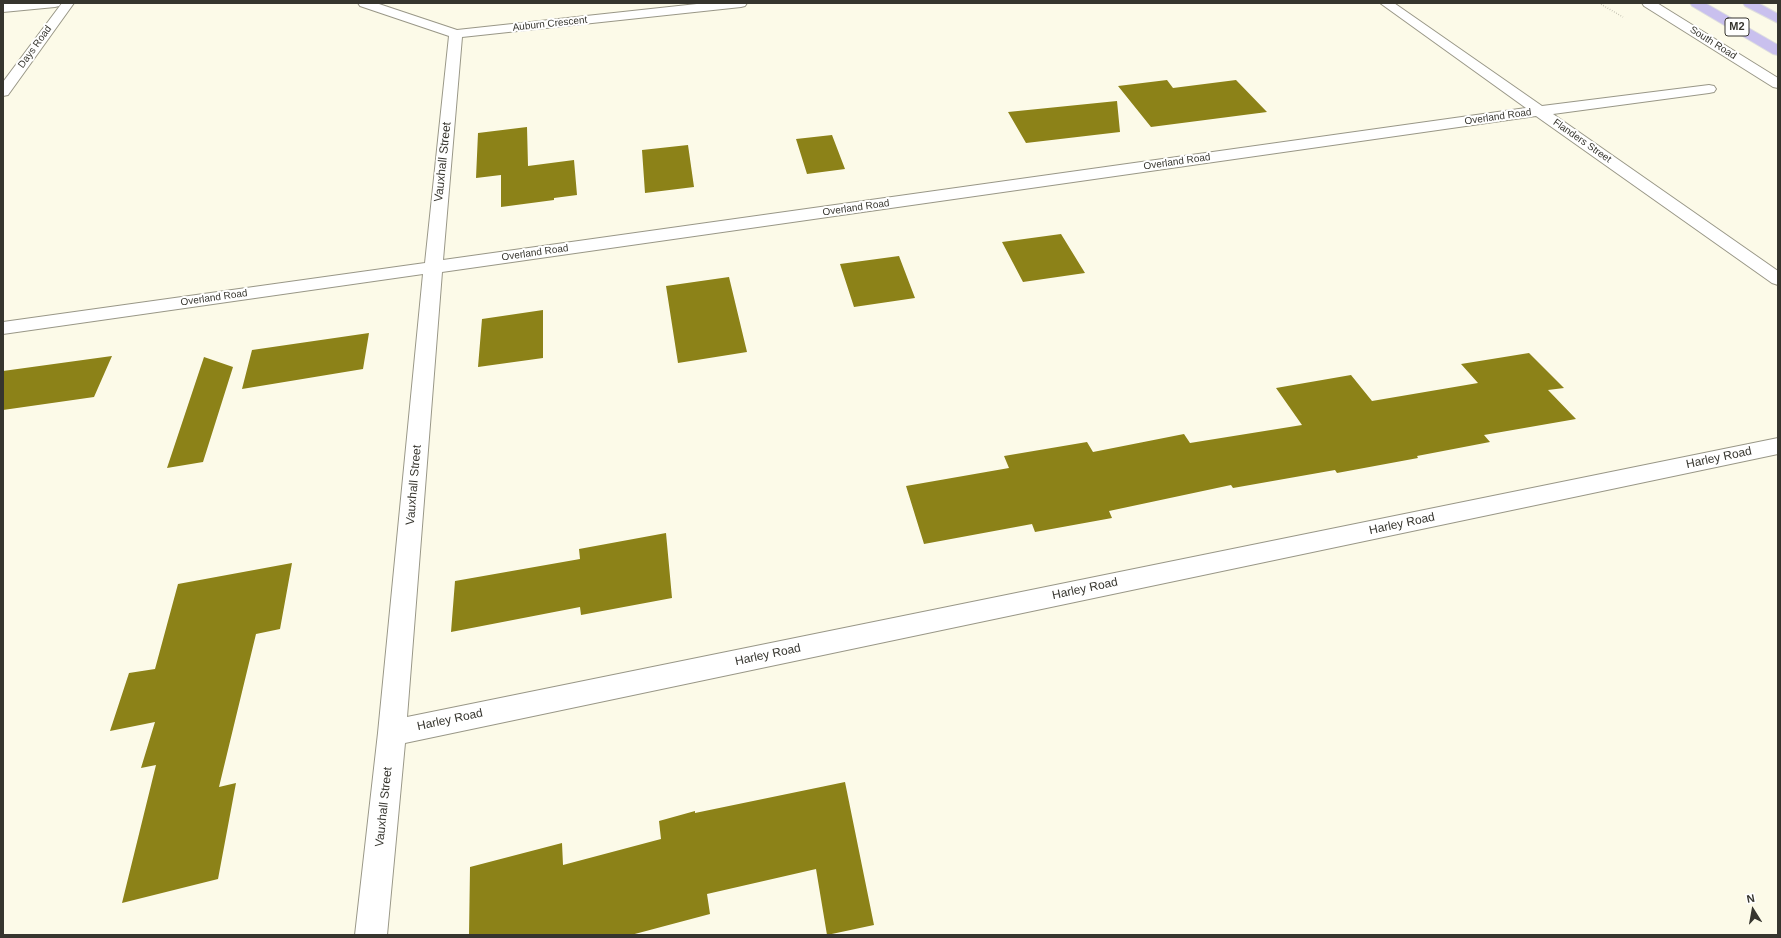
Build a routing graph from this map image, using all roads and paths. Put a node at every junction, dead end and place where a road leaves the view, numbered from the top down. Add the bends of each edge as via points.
1 (55, 3) edge
2 (68, 3) edge
3 (364, 3) edge
4 (741, 3) edge
5 (1386, 3) edge
6 (1648, 3) edge
7 (1696, 3) edge
8 (1750, 3) edge
9 (3, 8) edge
10 (1778, 19) edge
11 (456, 34) junction
12 (1778, 51) edge
13 (1778, 84) edge
14 (1709, 89) dead end
15 (3, 92) edge
16 (1539, 111) junction
17 (433, 267) junction
18 (1778, 279) edge
19 (3, 328) edge
20 (1778, 446) edge
21 (392, 733) junction
22 (371, 935) edge

1 - 9 street
2 - 15 street, Days Road
3 - 11 street, Auburn Crescent
4 - 11 street, Auburn Crescent
5 - 16 street, Flanders Street
6 - 13 street, South Road
7 - 12 highway, M2
8 - 10 highway, M2
11 - 17 street, Vauxhall Street
14 - 16 street, Overland Road
16 - 17 street, Overland Road
16 - 18 street, Flanders Street
17 - 19 street, Overland Road
17 - 21 street, Vauxhall Street
20 - 21 street, Harley Road
21 - 22 street, Vauxhall Street

